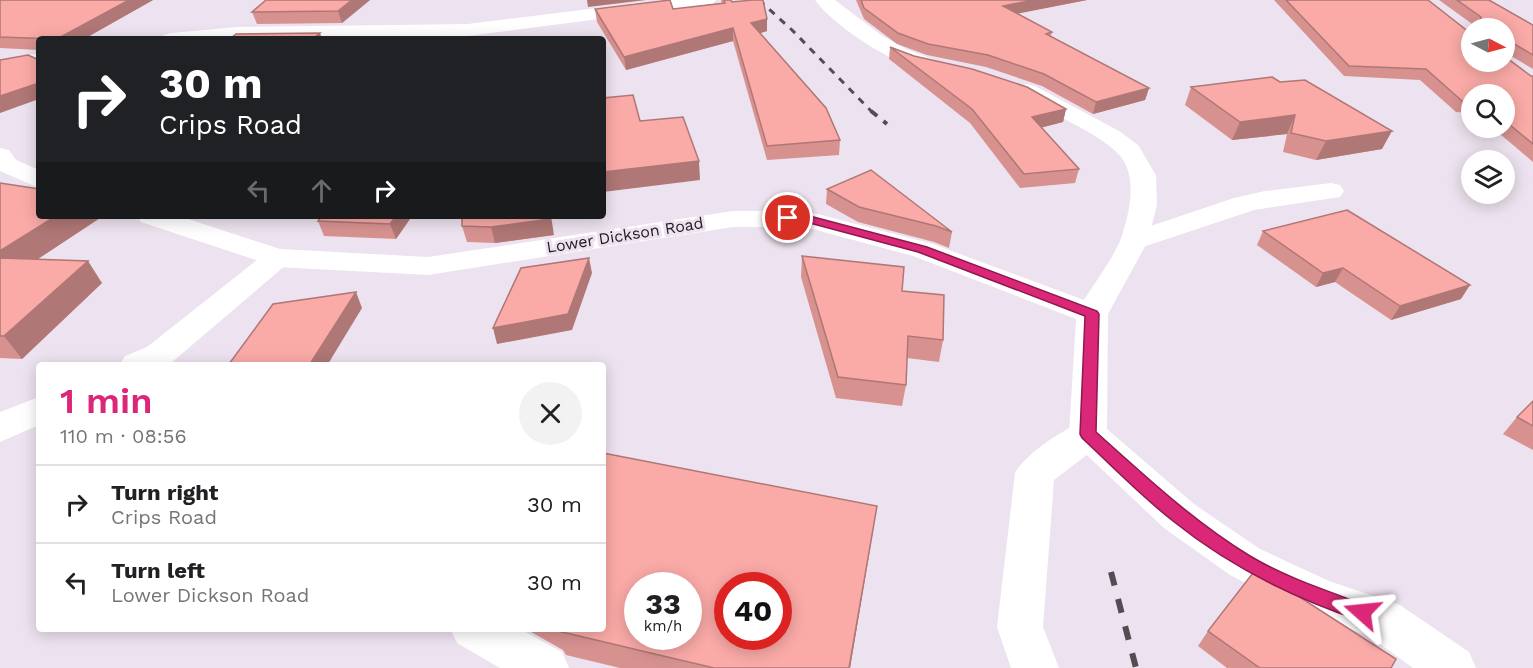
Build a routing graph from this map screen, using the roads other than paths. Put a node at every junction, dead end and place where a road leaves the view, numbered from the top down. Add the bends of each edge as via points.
1 (707, 0) edge
2 (824, 0) edge
3 (204, 36) edge
4 (36, 60) edge
5 (0, 67) edge
6 (957, 70) edge
7 (1009, 83) edge
8 (0, 155) edge
9 (36, 179) edge
10 (1331, 191) dead end
11 (160, 219) edge
12 (1134, 241) junction
13 (277, 258) junction
14 (1092, 314) junction
15 (142, 362) edge
16 (36, 411) edge
17 (0, 428) edge
18 (1088, 434) junction
19 (480, 632) edge
20 (545, 668) edge
21 (1035, 668) edge
22 (1452, 668) edge

1 - 3 street via 468,30
2 - 6 street via 889,50
4 - 5 street
7 - 12 street via 1092,125 1129,150 1143,175 1143,205
8 - 9 street via 7,165
10 - 12 street via 1244,204
11 - 13 street, Lower Dickson Road
12 - 14 street
13 - 14 street, Lower Dickson Road via 428,266 733,219 806,219 923,250
13 - 15 street via 159,355
14 - 18 street
16 - 17 street
18 - 21 street via 1035,473 1020,627
18 - 22 street via 1179,516 1245,562 1318,598 1384,620
19 - 20 street

